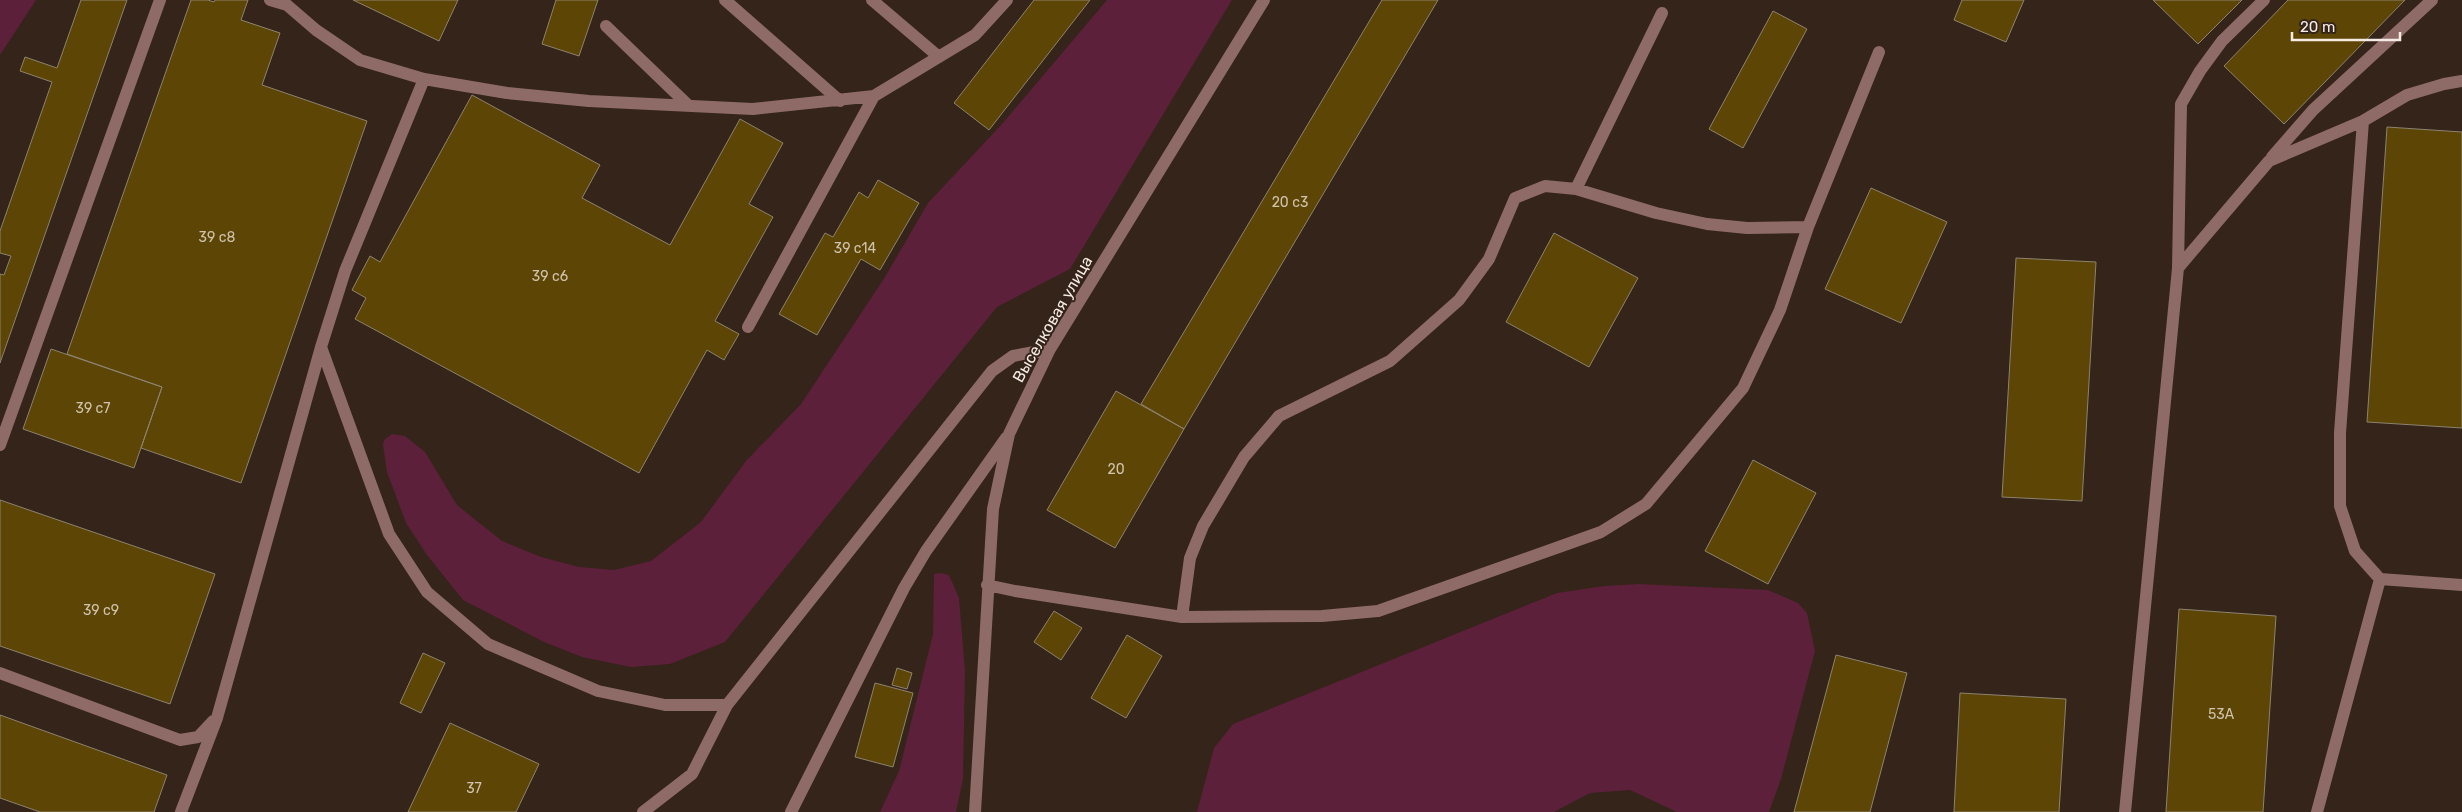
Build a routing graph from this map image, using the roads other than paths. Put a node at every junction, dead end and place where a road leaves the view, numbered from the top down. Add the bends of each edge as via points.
1 (160, 0) edge
2 (270, 0) edge
3 (725, 0) edge
4 (872, 0) edge
5 (1007, 0) edge
6 (1264, 0) edge
7 (2264, 0) edge
8 (2432, 0) edge
9 (1662, 13) dead end
10 (606, 26) dead end
11 (1879, 52) dead end
12 (939, 57) junction
13 (424, 79) junction
14 (2462, 81) edge
15 (874, 96) junction
16 (840, 101) junction
17 (688, 105) junction
18 (2363, 121) junction
19 (2269, 161) junction
20 (1576, 189) junction
21 (1808, 227) junction
22 (2178, 268) junction
23 (748, 327) dead end
24 (321, 347) junction
25 (1050, 349) junction
26 (1009, 434) junction
27 (0, 446) edge
28 (2380, 579) junction
29 (987, 585) junction
30 (2462, 585) edge
31 (1182, 617) junction
32 (0, 673) edge
33 (727, 705) junction
34 (217, 718) junction
35 (181, 812) edge
36 (642, 812) edge
37 (791, 812) edge
38 (975, 812) edge
39 (2125, 812) edge
40 (2317, 812) edge

1 - 27 street
2 - 13 street via 287,5 316,30 360,60
3 - 16 street
4 - 12 street
5 - 12 street via 975,35
6 - 25 street, Выселковая улица
7 - 22 street via 2222,41 2181,104
8 - 19 street via 2313,110
9 - 20 street
10 - 17 street
11 - 21 street
12 - 15 street
13 - 17 street via 507,93
13 - 24 street via 345,271
14 - 18 street via 2407,95
15 - 16 street
15 - 23 street
16 - 17 street via 753,109
18 - 19 street
18 - 28 street via 2340,433 2340,506 2355,551
19 - 22 street
20 - 21 street via 1656,213 1707,224 1747,228
20 - 31 street via 1545,186 1515,198 1490,259 1459,300 1390,361 1279,416 1244,457 1203,526 1190,558
21 - 31 street via 1780,310 1742,388 1646,504 1601,532 1378,611 1322,616
22 - 39 street
24 - 33 street via 389,534 426,592 488,644 598,690 665,705
24 - 34 street
25 - 26 street, Выселковая улица
25 - 33 street via 1013,356 992,371
26 - 29 street, Выселковая улица via 993,508
26 - 37 street via 926,551 904,588
28 - 30 street
28 - 40 street
29 - 31 street
29 - 38 street, Выселковая улица
32 - 34 street via 180,740 198,737
33 - 36 street via 692,774
34 - 35 street

